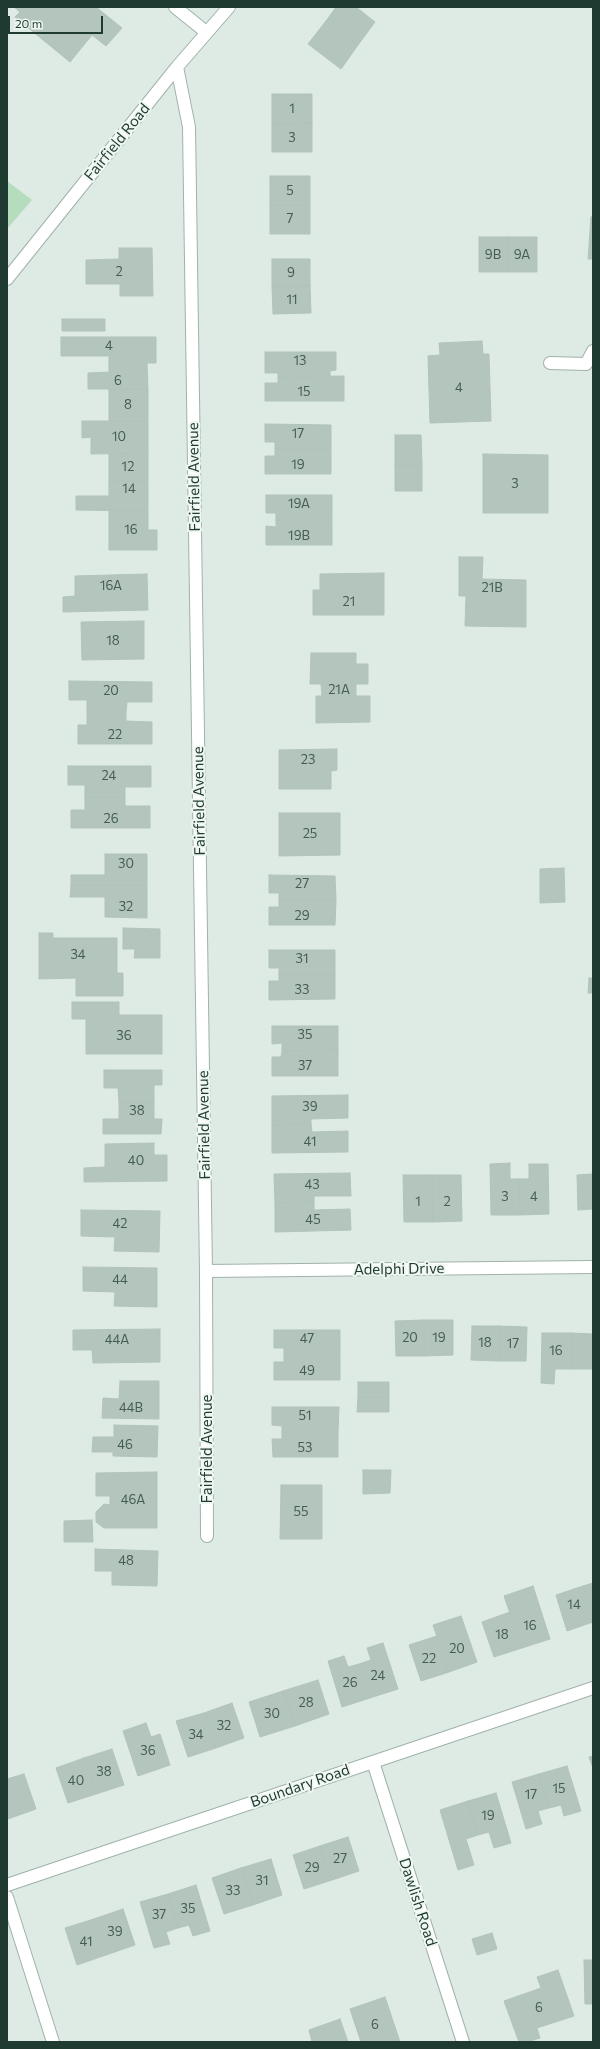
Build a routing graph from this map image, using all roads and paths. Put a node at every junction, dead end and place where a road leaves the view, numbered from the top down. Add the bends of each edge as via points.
1 (175, 7) edge
2 (229, 7) edge
3 (206, 32) junction
4 (177, 67) junction
5 (7, 279) edge
6 (593, 351) edge
7 (550, 363) dead end
8 (593, 1267) edge
9 (206, 1271) junction
10 (207, 1536) dead end
11 (593, 1688) edge
12 (373, 1762) junction
13 (7, 1885) edge
14 (7, 1897) edge
15 (53, 2042) edge
16 (463, 2042) edge

1 - 3 street
2 - 3 street, Fairfield Road
3 - 4 street, Fairfield Road
4 - 5 street, Fairfield Road
4 - 9 street, Fairfield Avenue via 189,135
6 - 7 street via 586,364
8 - 9 street, Adelphi Drive
9 - 10 street, Fairfield Avenue
11 - 12 street, Boundary Road
12 - 13 street, Boundary Road
12 - 16 street, Dawlish Road
14 - 15 street

